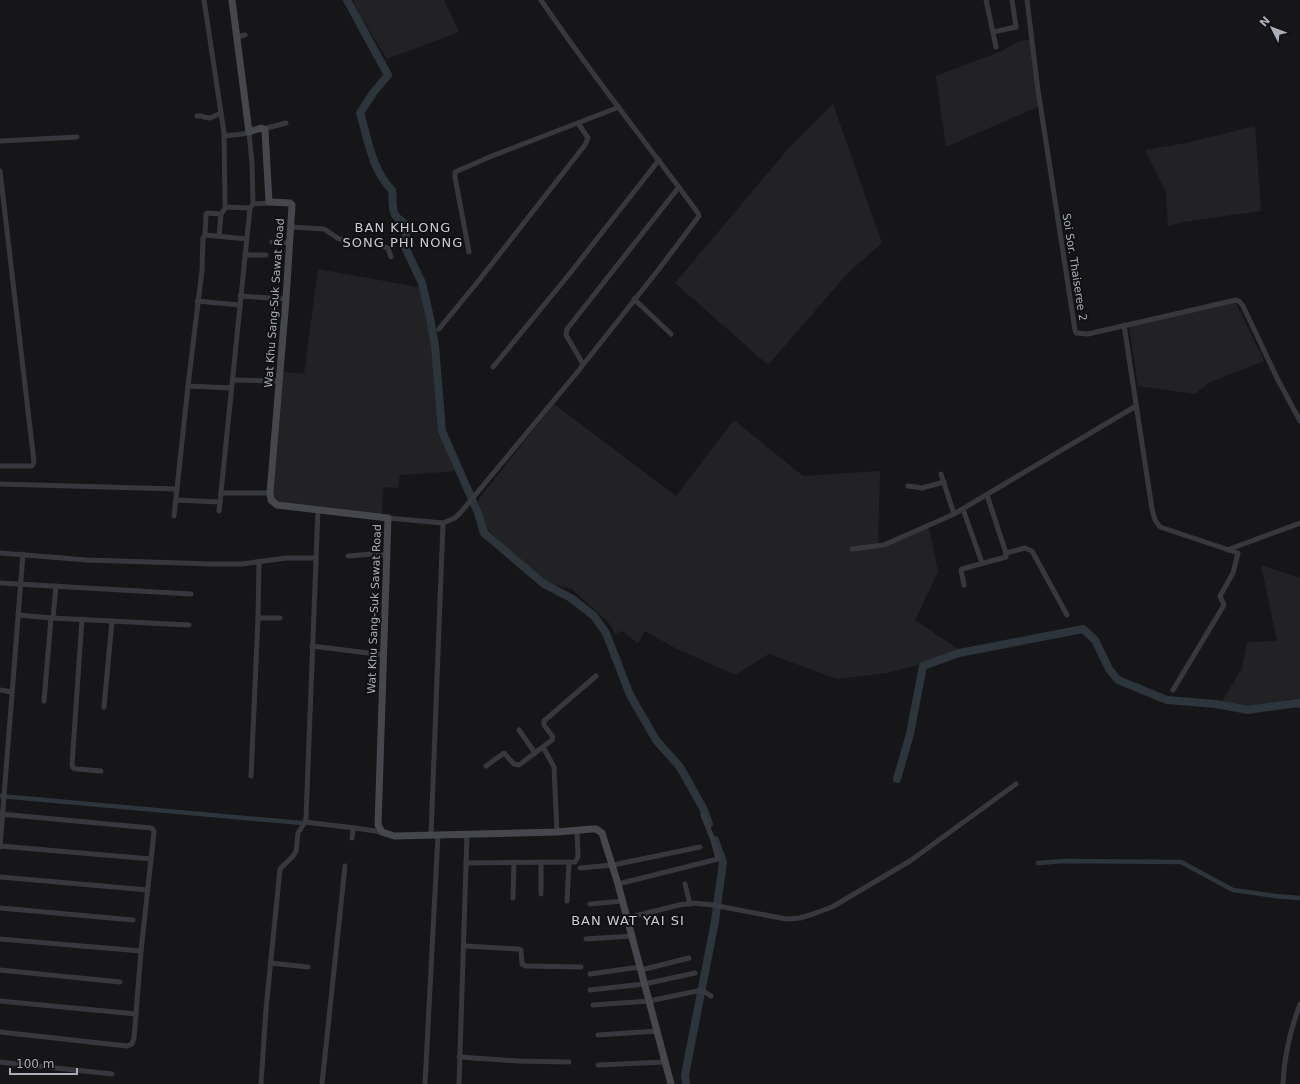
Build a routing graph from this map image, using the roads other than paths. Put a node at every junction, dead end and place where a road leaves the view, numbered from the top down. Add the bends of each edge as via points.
1 (204, 0) edge
2 (232, 0) edge
3 (540, 0) edge
4 (986, 0) edge
5 (1012, 0) edge
6 (1027, 0) edge
7 (1016, 27) junction
8 (992, 32) junction
9 (1017, 34) dead end
10 (245, 35) dead end
11 (236, 36) junction
12 (996, 47) dead end
13 (619, 107) junction
14 (221, 113) junction
15 (197, 116) dead end
16 (578, 122) junction
17 (286, 123) dead end
18 (263, 128) junction
19 (249, 132) junction
20 (224, 136) junction
21 (76, 137) dead end
22 (0, 141) edge
23 (658, 160) junction
24 (0, 171) edge
25 (679, 187) junction
26 (269, 202) junction
27 (251, 206) junction
28 (226, 207) junction
29 (221, 214) junction
30 (291, 227) junction
31 (205, 235) junction
32 (219, 236) junction
33 (247, 239) junction
34 (272, 242) dead end
35 (290, 243) junction
36 (469, 252) dead end
37 (245, 255) junction
38 (266, 255) dead end
39 (392, 257) dead end
40 (240, 296) junction
41 (286, 299) junction
42 (634, 299) junction
43 (197, 301) junction
44 (239, 305) junction
45 (1124, 325) junction
46 (439, 328) dead end
47 (672, 334) dead end
48 (583, 364) junction
49 (493, 367) dead end
50 (232, 380) junction
51 (279, 382) junction
52 (188, 386) junction
53 (231, 388) junction
54 (1136, 406) junction
55 (1300, 421) edge
56 (0, 466) edge
57 (941, 474) dead end
58 (944, 482) junction
59 (0, 484) edge
60 (908, 486) dead end
61 (177, 489) junction
62 (221, 493) junction
63 (270, 493) junction
64 (987, 495) junction
65 (176, 500) junction
66 (220, 502) junction
67 (963, 509) junction
68 (318, 510) junction
69 (219, 511) dead end
70 (954, 514) junction
71 (174, 516) dead end
72 (388, 518) junction
73 (1300, 522) edge
74 (443, 523) junction
75 (852, 549) dead end
76 (1228, 550) junction
77 (0, 553) edge
78 (1006, 553) junction
79 (23, 554) junction
80 (387, 555) junction
81 (348, 556) dead end
82 (315, 558) junction
83 (259, 561) junction
84 (982, 563) junction
85 (0, 583) edge
86 (20, 584) junction
87 (964, 585) dead end
88 (56, 586) junction
89 (191, 594) dead end
90 (18, 615) junction
91 (1067, 615) dead end
92 (52, 618) junction
93 (258, 618) junction
94 (280, 618) dead end
95 (82, 619) junction
96 (112, 621) junction
97 (189, 625) dead end
98 (312, 646) junction
99 (384, 655) junction
100 (596, 676) dead end
101 (0, 690) edge
102 (1173, 690) dead end
103 (12, 692) junction
104 (44, 701) dead end
105 (104, 707) dead end
106 (519, 730) dead end
107 (543, 747) junction
108 (535, 753) junction
109 (486, 766) dead end
110 (101, 771) dead end
111 (251, 776) dead end
112 (1016, 784) dead end
113 (2, 814) edge
114 (703, 815) dead end
115 (305, 822) junction
116 (355, 828) junction
117 (577, 830) junction
118 (382, 832) junction
119 (557, 832) junction
120 (467, 834) junction
121 (434, 835) junction
122 (352, 838) dead end
123 (0, 846) edge
124 (700, 847) dead end
125 (151, 859) junction
126 (514, 862) junction
127 (541, 862) junction
128 (569, 862) junction
129 (466, 863) junction
130 (613, 865) junction
131 (345, 866) dead end
132 (580, 868) dead end
133 (0, 877) edge
134 (618, 884) junction
135 (685, 884) dead end
136 (148, 890) junction
137 (541, 894) dead end
138 (513, 898) dead end
139 (623, 900) junction
140 (567, 901) dead end
141 (590, 904) dead end
142 (690, 904) junction
143 (0, 908) edge
144 (627, 918) junction
145 (133, 920) dead end
146 (632, 936) junction
147 (0, 939) edge
148 (586, 939) dead end
149 (464, 946) junction
150 (141, 951) junction
151 (689, 958) dead end
152 (270, 963) junction
153 (308, 967) dead end
154 (581, 967) dead end
155 (640, 969) junction
156 (0, 970) edge
157 (695, 973) dead end
158 (590, 974) dead end
159 (120, 982) dead end
160 (644, 984) junction
161 (590, 990) dead end
162 (711, 996) dead end
163 (0, 1001) edge
164 (649, 1001) junction
165 (1300, 1004) edge
166 (593, 1005) dead end
167 (136, 1014) junction
168 (657, 1031) junction
169 (0, 1032) edge
170 (598, 1035) dead end
171 (459, 1057) junction
172 (0, 1062) edge
173 (569, 1062) dead end
174 (665, 1062) junction
175 (598, 1065) dead end
176 (112, 1074) dead end
177 (261, 1084) edge
178 (322, 1084) edge
179 (424, 1084) edge
180 (459, 1084) edge
181 (671, 1084) edge
182 (1282, 1084) edge

1 - 14 street
2 - 11 street
3 - 13 street
4 - 8 street
5 - 7 street
6 - 45 street, Soi Sor. Thaiseree 2 via 1075,330 1078,334 1088,334
7 - 8 street
7 - 9 street
8 - 12 street
10 - 11 street
11 - 19 street
13 - 16 street
13 - 23 street
14 - 15 street via 210,118
14 - 20 street
16 - 36 street via 455,172
16 - 46 street via 588,138 585,145
17 - 18 street
18 - 19 street
18 - 26 street, Wat Khu Sang-Suk Sawat Road
19 - 20 street
19 - 27 street via 252,163
20 - 28 street
21 - 22 street
23 - 25 street
23 - 49 street
24 - 56 street via 34,462 30,466
25 - 42 street via 699,216
25 - 48 street via 567,329 566,335
26 - 27 street
26 - 30 street, Wat Khu Sang-Suk Sawat Road via 292,205
27 - 28 street
27 - 33 street
28 - 29 street
29 - 31 street via 206,214
29 - 32 street
30 - 35 street, Wat Khu Sang-Suk Sawat Road
30 - 39 street via 324,229 339,239 380,245 388,248
31 - 32 street
31 - 43 street
32 - 33 street
33 - 37 street
34 - 35 street
35 - 41 street, Wat Khu Sang-Suk Sawat Road
37 - 38 street
37 - 40 street
40 - 41 street
40 - 44 street
41 - 51 street, Wat Khu Sang-Suk Sawat Road
42 - 47 street
42 - 48 street
43 - 44 street
43 - 52 street
44 - 50 street
45 - 54 street
45 - 55 street, Soi Sor. Thaiseree 2 via 1239,300
48 - 74 street via 470,503 454,518
50 - 51 street
50 - 53 street
51 - 63 street, Wat Khu Sang-Suk Sawat Road
52 - 53 street
52 - 61 street
53 - 62 street
54 - 64 street
54 - 76 street via 1156,523 1160,527
57 - 58 street
58 - 60 street via 922,488
58 - 70 street
59 - 61 street
61 - 65 street
62 - 63 street
62 - 66 street
63 - 68 street, Wat Khu Sang-Suk Sawat Road via 271,500 277,505
64 - 67 street
64 - 78 street
65 - 66 street
65 - 71 street
66 - 69 street
67 - 70 street
67 - 84 street
68 - 72 street, Wat Khu Sang-Suk Sawat Road
68 - 82 street
70 - 75 street via 884,545
72 - 74 street
72 - 80 street, Wat Khu Sang-Suk Sawat Road
73 - 76 street
74 - 121 street
76 - 102 street via 1238,553 1233,573 1220,596 1224,605
77 - 79 street
78 - 84 street via 1006,557
78 - 91 street via 1025,548 1032,551
79 - 83 street via 165,562 242,564
79 - 86 street
80 - 81 street
80 - 99 street, Wat Khu Sang-Suk Sawat Road
82 - 83 street
82 - 98 street
83 - 93 street
84 - 87 street via 961,570
85 - 86 street
86 - 88 street
86 - 90 street
88 - 89 street
88 - 92 street
90 - 92 street
90 - 103 street
92 - 95 street
92 - 104 street
93 - 94 street
93 - 111 street
95 - 96 street
95 - 110 street via 72,765 77,769
96 - 97 street
96 - 105 street
98 - 99 street
98 - 115 street
99 - 118 street, Wat Khu Sang-Suk Sawat Road via 378,825
100 - 107 street via 544,721 553,737
101 - 103 street
103 - 113 street
106 - 108 street
107 - 108 street
107 - 119 street via 554,767
108 - 109 street via 518,765 504,753
112 - 142 street via 910,861 820,912 786,919 713,905
113 - 123 street
113 - 125 street via 152,829 154,832
114 - 134 street via 718,859
115 - 116 street
115 - 152 street via 298,833 294,855 280,869
116 - 118 street
116 - 122 street
117 - 119 street
117 - 128 street via 578,859
117 - 130 street via 596,829 602,832
118 - 121 street via 394,836
119 - 120 street
120 - 121 street
120 - 129 street
121 - 179 street
123 - 125 street
124 - 130 street
125 - 136 street
126 - 127 street
126 - 129 street
126 - 138 street
127 - 128 street
127 - 137 street
128 - 140 street
129 - 149 street
130 - 132 street
130 - 134 street
131 - 178 street
133 - 136 street
134 - 139 street
135 - 142 street
136 - 150 street
139 - 141 street
139 - 144 street
142 - 144 street
143 - 145 street
144 - 146 street
146 - 148 street
146 - 155 street
147 - 150 street
149 - 154 street via 519,948 522,964 526,966
149 - 171 street
150 - 167 street
151 - 155 street
152 - 153 street
152 - 177 street
155 - 158 street
155 - 160 street
156 - 159 street
157 - 160 street
160 - 161 street
160 - 164 street
162 - 164 street via 701,990
163 - 167 street
164 - 166 street
164 - 168 street
165 - 182 street via 1287,1045
167 - 169 street via 133,1041 127,1046
168 - 170 street
168 - 174 street
171 - 173 street
171 - 180 street
172 - 176 street
174 - 175 street
174 - 181 street

